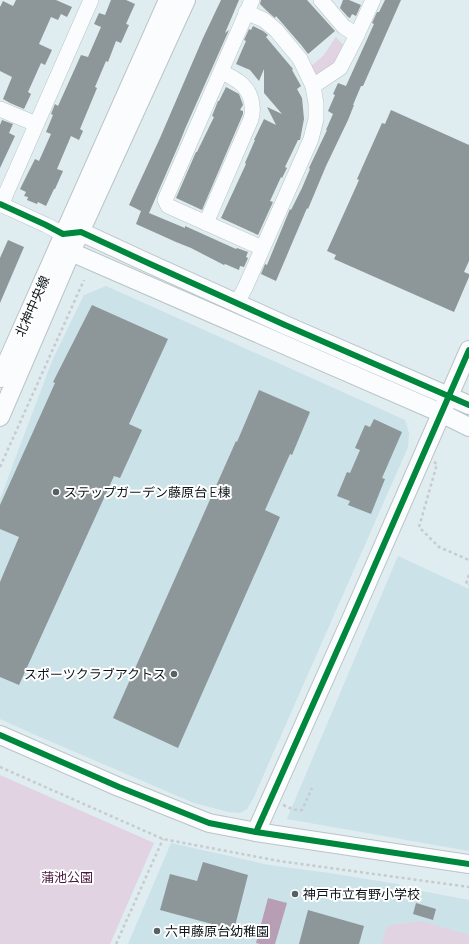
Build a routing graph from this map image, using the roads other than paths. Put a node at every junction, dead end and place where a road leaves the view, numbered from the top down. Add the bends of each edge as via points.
1 (91, 0) edge
2 (168, 0) edge
3 (186, 0) edge
4 (321, 0) edge
5 (373, 0) edge
6 (249, 6) edge
7 (357, 34) junction
8 (221, 72) junction
9 (313, 86) junction
10 (0, 109) edge
11 (36, 124) junction
12 (1, 205) edge
13 (206, 223) junction
14 (82, 232) junction
15 (63, 234) junction
16 (262, 248) junction
17 (72, 252) junction
18 (237, 303) junction
19 (469, 350) edge
20 (0, 378) edge
21 (448, 396) junction
22 (469, 405) edge
23 (441, 413) junction
24 (0, 417) edge
25 (469, 427) edge
26 (0, 735) edge
27 (256, 832) junction
28 (469, 864) edge

1 - 11 street
2 - 15 street, 北神中央線
3 - 14 street
4 - 7 street via 344,27
5 - 7 street
6 - 8 street
6 - 9 street via 276,30 300,59
7 - 9 street via 340,68
8 - 13 street via 244,85 250,95 251,119
8 - 13 street via 165,200 168,206
9 - 16 street via 316,119 311,139
10 - 11 street
11 - 12 street
12 - 15 street
13 - 16 street
14 - 15 street
14 - 17 street
14 - 18 street
15 - 17 street
15 - 20 street, 北神中央線
16 - 18 street
17 - 23 street
17 - 24 street
18 - 21 street
19 - 21 street
21 - 22 street
21 - 23 street
23 - 25 street
23 - 27 street
26 - 27 street via 209,823
27 - 28 street

